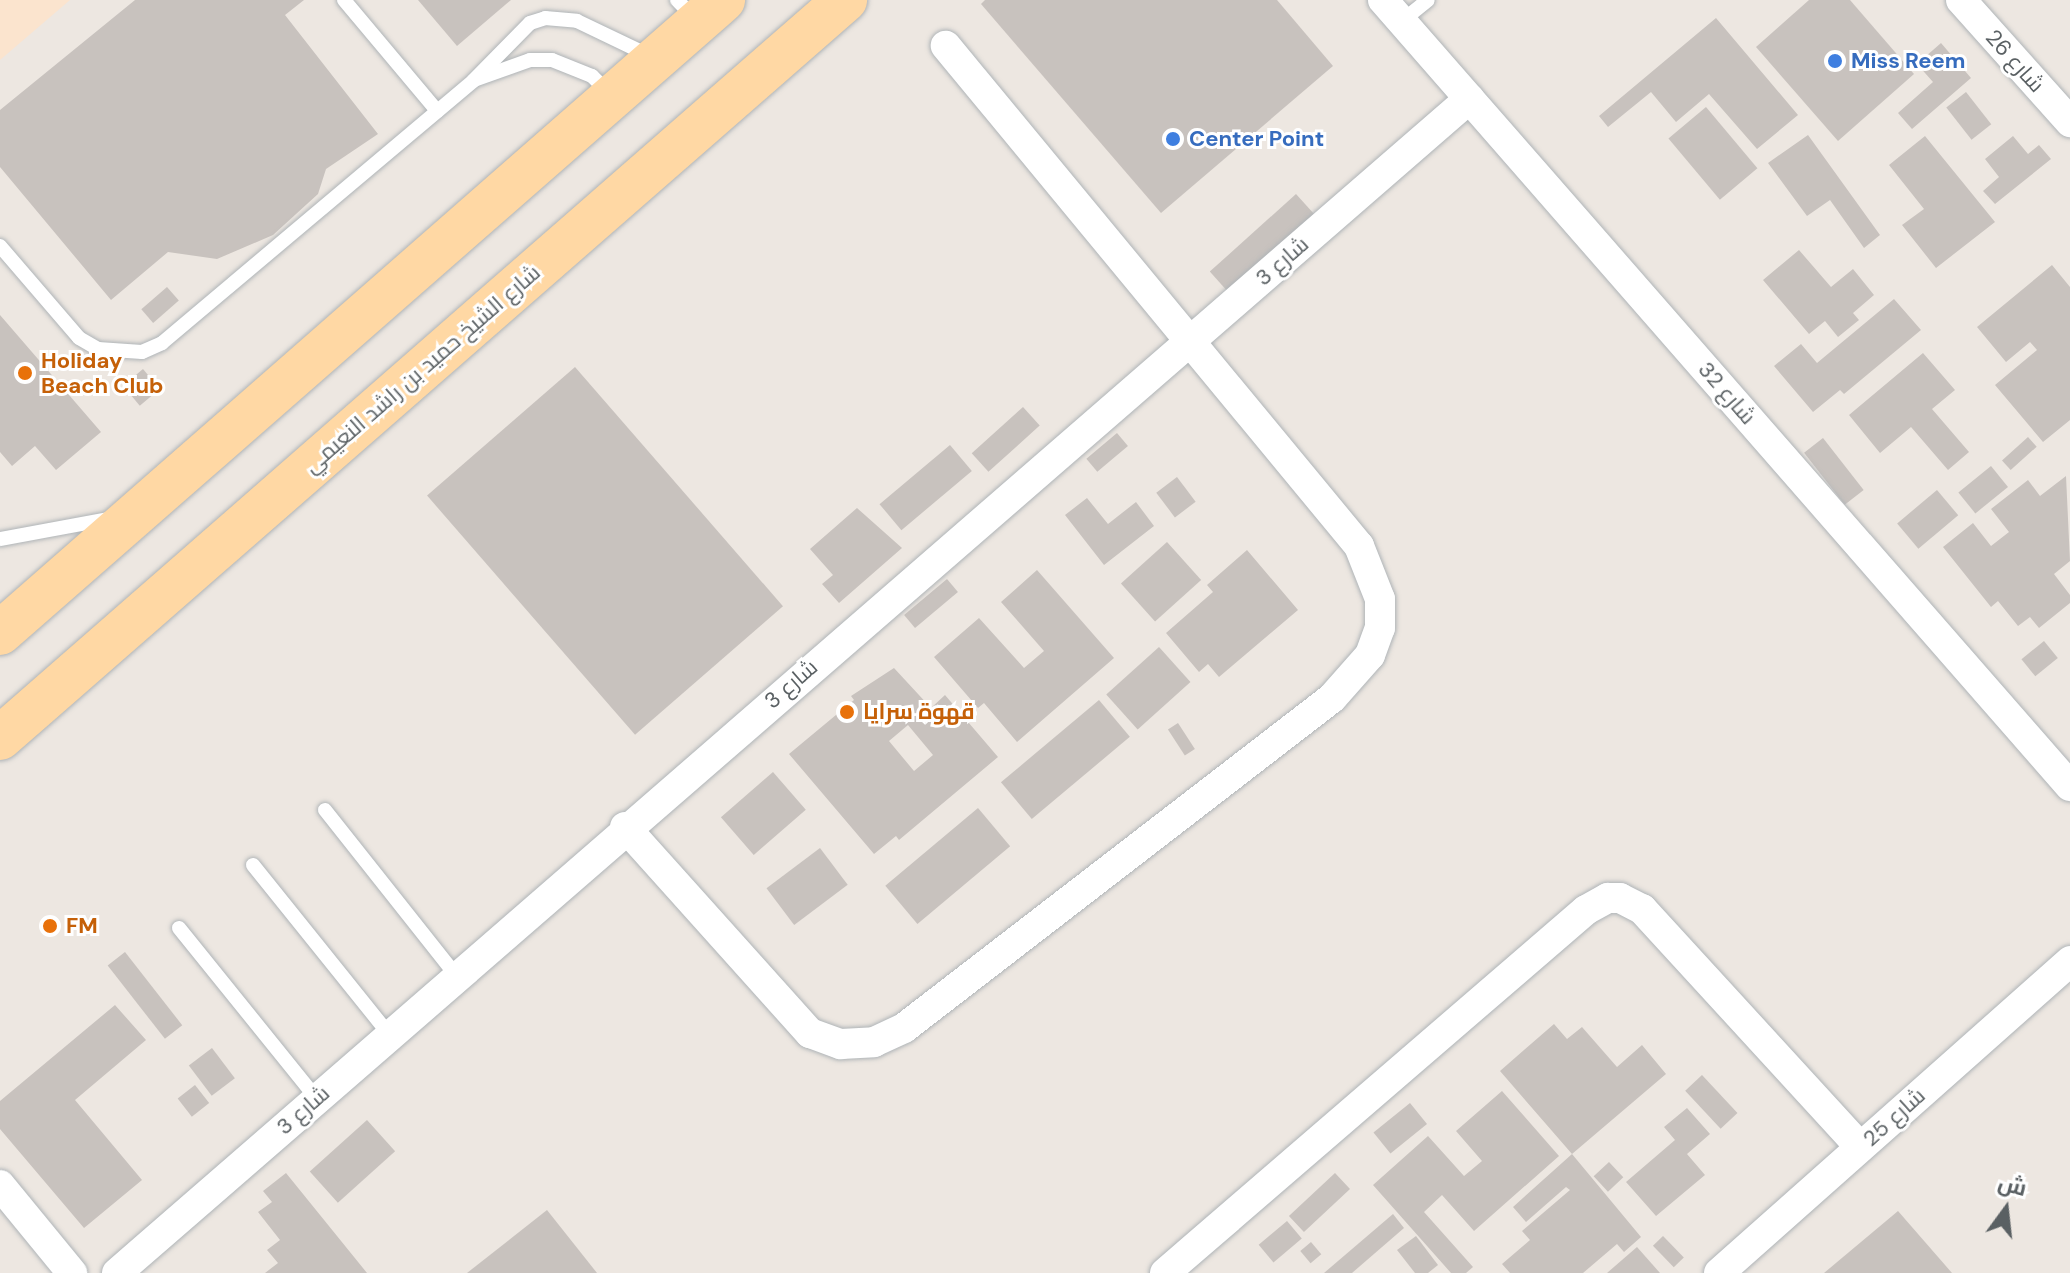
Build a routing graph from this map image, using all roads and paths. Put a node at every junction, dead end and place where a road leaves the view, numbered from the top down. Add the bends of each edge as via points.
1 (344, 0) edge
2 (845, 0) edge
3 (1428, 0) edge
4 (1961, 0) edge
5 (699, 7) edge
6 (1393, 10) edge
7 (946, 46) dead end
8 (656, 59) junction
9 (473, 81) junction
10 (612, 97) junction
11 (1469, 99) junction
12 (437, 111) junction
13 (2070, 122) edge
14 (0, 246) edge
15 (1189, 341) junction
16 (137, 514) junction
17 (0, 539) edge
18 (0, 633) edge
19 (0, 738) edge
20 (2070, 786) edge
21 (325, 810) dead end
22 (625, 827) junction
23 (253, 865) dead end
24 (179, 928) dead end
25 (2070, 961) edge
26 (456, 975) junction
27 (389, 1034) junction
28 (316, 1098) junction
29 (1860, 1147) junction
30 (0, 1185) edge
31 (72, 1273) edge
32 (117, 1273) edge
33 (1165, 1273) edge
34 (1719, 1273) edge

1 - 12 lane
2 - 19 main road, شارع الشيخ حميد بن راشد النعيمي
3 - 6 lane
4 - 13 street, شارع 26
5 - 8 main road
6 - 11 street, شارع 32
7 - 15 street
8 - 9 lane via 577,21 545,18 516,32
8 - 10 main road
9 - 10 lane via 530,60 552,60 592,76
9 - 12 lane
10 - 16 main road
11 - 15 street, شارع 3
11 - 20 street, شارع 32
12 - 14 lane via 171,336 142,352 98,349 79,338
15 - 22 street, شارع 3
15 - 22 street via 1359,546 1373,571 1380,628 1354,679 904,1028 874,1042 841,1044 810,1033
16 - 17 lane
16 - 18 main road
21 - 26 lane
22 - 26 street, شارع 3
23 - 27 lane
24 - 28 lane
25 - 29 street, شارع 25
26 - 27 street, شارع 3
27 - 28 street, شارع 3
28 - 32 street, شارع 3
29 - 33 street via 1642,909 1608,898 1586,910
29 - 34 street, شارع 25
30 - 31 street

